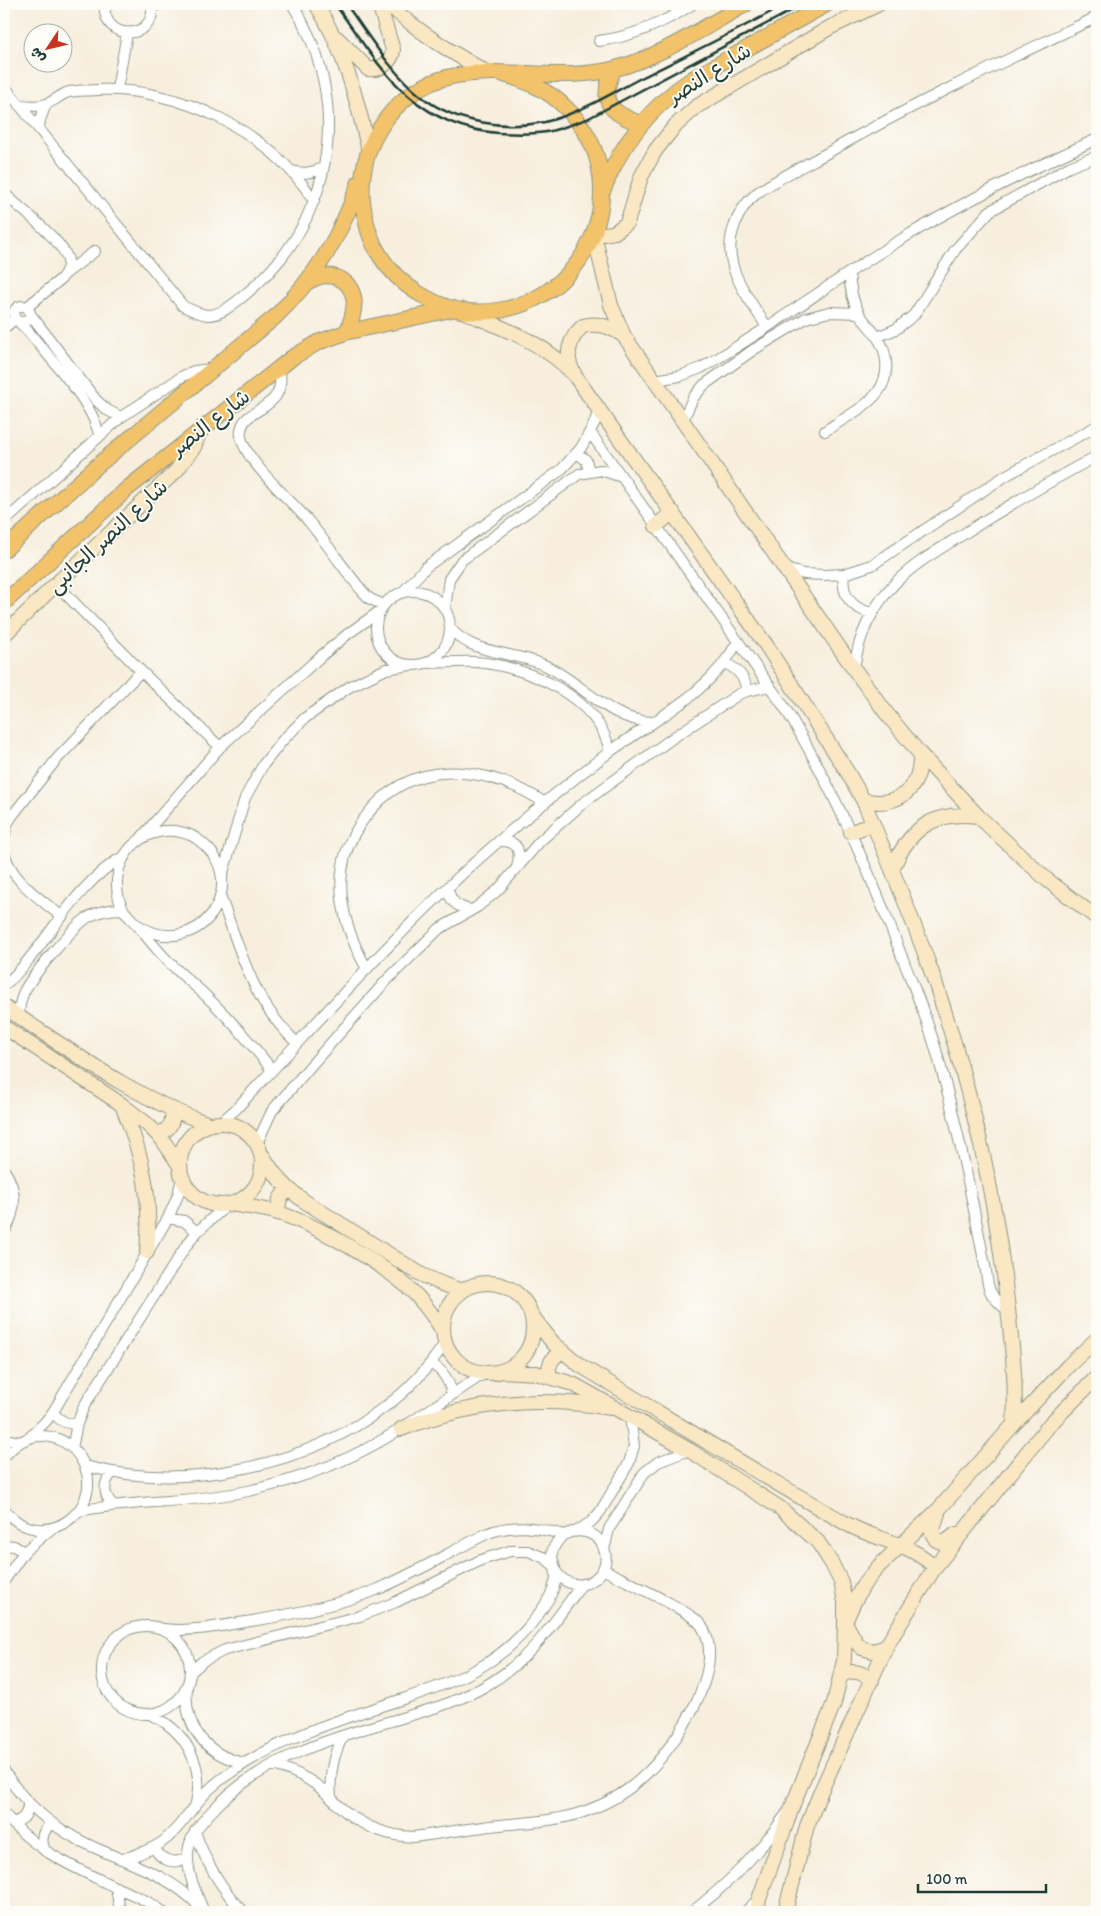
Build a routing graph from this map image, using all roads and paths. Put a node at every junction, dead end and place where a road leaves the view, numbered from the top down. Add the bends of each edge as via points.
1 (105, 4) edge
2 (152, 4) edge
3 (292, 4) edge
4 (316, 4) edge
5 (379, 4) edge
6 (388, 4) edge
7 (693, 4) edge
8 (746, 4) edge
9 (827, 4) edge
10 (879, 4) edge
11 (1097, 17) edge
12 (127, 33) junction
13 (334, 36) junction
14 (599, 41) dead end
15 (614, 69) junction
16 (486, 72) junction
17 (503, 74) junction
18 (4, 86) edge
19 (117, 89) junction
20 (46, 104) junction
21 (19, 105) junction
22 (641, 124) junction
23 (39, 128) junction
24 (1097, 139) edge
25 (368, 151) junction
26 (1097, 156) edge
27 (364, 167) junction
28 (323, 168) junction
29 (292, 171) junction
30 (4, 193) edge
31 (602, 194) junction
32 (314, 201) junction
33 (594, 233) junction
34 (95, 250) dead end
35 (849, 273) junction
36 (65, 274) junction
37 (308, 282) junction
38 (458, 310) junction
39 (29, 311) junction
40 (858, 313) junction
41 (17, 320) junction
42 (766, 327) junction
43 (4, 328) edge
44 (348, 332) junction
45 (624, 336) junction
46 (877, 336) junction
47 (279, 367) junction
48 (211, 369) junction
49 (576, 376) junction
50 (654, 380) junction
51 (92, 403) junction
52 (599, 408) junction
53 (121, 417) junction
54 (682, 422) junction
55 (1097, 426) edge
56 (201, 428) junction
57 (825, 431) dead end
58 (590, 432) junction
59 (99, 436) junction
60 (577, 453) junction
61 (1097, 456) edge
62 (589, 471) junction
63 (622, 477) junction
64 (673, 512) junction
65 (4, 522) edge
66 (656, 526) junction
67 (4, 550) edge
68 (785, 569) junction
69 (844, 574) junction
70 (56, 584) junction
71 (403, 592) junction
72 (4, 603) edge
73 (382, 608) junction
74 (445, 609) junction
75 (872, 613) junction
76 (450, 628) junction
77 (4, 635) edge
78 (738, 641) junction
79 (423, 664) junction
80 (724, 664) junction
81 (410, 665) junction
82 (854, 669) junction
83 (140, 671) junction
84 (770, 686) junction
85 (747, 691) junction
86 (652, 722) junction
87 (220, 747) junction
88 (610, 752) junction
89 (920, 754) junction
90 (863, 800) junction
91 (545, 803) junction
92 (978, 816) junction
93 (873, 824) junction
94 (851, 832) junction
95 (4, 838) edge
96 (139, 840) junction
97 (499, 841) junction
98 (4, 852) edge
99 (124, 856) junction
100 (516, 869) junction
101 (892, 870) junction
102 (222, 877) junction
103 (448, 888) junction
104 (220, 896) junction
105 (123, 909) junction
106 (471, 910) junction
107 (62, 917) junction
108 (1097, 918) edge
109 (136, 924) junction
110 (367, 969) junction
111 (4, 985) edge
112 (4, 1007) edge
113 (19, 1017) junction
114 (4, 1027) edge
115 (297, 1043) junction
116 (272, 1070) junction
117 (121, 1104) junction
118 (171, 1109) junction
119 (215, 1123) junction
120 (158, 1134) junction
121 (259, 1148) junction
122 (4, 1170) edge
123 (181, 1171) junction
124 (287, 1189) junction
125 (228, 1205) junction
126 (277, 1213) junction
127 (168, 1218) junction
128 (197, 1232) junction
129 (4, 1233) edge
130 (147, 1252) junction
131 (436, 1282) junction
132 (462, 1291) junction
133 (422, 1302) junction
134 (1008, 1311) junction
135 (532, 1316) junction
136 (444, 1337) junction
137 (1097, 1339) edge
138 (562, 1352) junction
139 (431, 1364) junction
140 (502, 1371) junction
141 (485, 1373) junction
142 (549, 1375) junction
143 (1097, 1377) edge
144 (452, 1394) junction
145 (617, 1409) junction
146 (53, 1412) junction
147 (630, 1417) junction
148 (77, 1424) junction
149 (1014, 1424) junction
150 (401, 1429) junction
151 (4, 1439) edge
152 (24, 1440) junction
153 (72, 1448) junction
154 (689, 1450) junction
155 (4, 1457) edge
156 (85, 1466) junction
157 (112, 1473) junction
158 (791, 1492) junction
159 (113, 1505) junction
160 (780, 1508) junction
161 (4, 1509) edge
162 (939, 1510) junction
163 (79, 1511) junction
164 (969, 1524) junction
165 (50, 1529) junction
166 (578, 1531) junction
167 (564, 1535) junction
168 (4, 1544) edge
169 (902, 1545) junction
170 (604, 1551) junction
171 (24, 1552) junction
172 (935, 1567) junction
173 (554, 1568) junction
174 (603, 1569) junction
175 (4, 1580) edge
176 (582, 1584) junction
177 (550, 1597) junction
178 (566, 1606) junction
179 (846, 1622) junction
180 (164, 1629) junction
181 (887, 1645) junction
182 (842, 1675) junction
183 (872, 1680) junction
184 (189, 1682) junction
185 (148, 1714) junction
186 (342, 1736) junction
187 (245, 1763) junction
188 (273, 1765) junction
189 (4, 1771) edge
190 (331, 1798) junction
191 (794, 1802) junction
192 (28, 1804) junction
193 (195, 1806) junction
194 (4, 1813) edge
195 (12, 1823) junction
196 (51, 1824) junction
197 (195, 1831) junction
198 (154, 1847) junction
199 (45, 1851) junction
200 (188, 1858) junction
201 (123, 1859) junction
202 (116, 1887) junction
203 (758, 1905) edge
204 (120, 1912) edge
205 (163, 1912) edge
206 (205, 1912) edge
207 (243, 1912) edge
208 (692, 1912) edge
209 (745, 1912) edge
210 (785, 1912) edge

1 - 12 street via 108,22 118,31
2 - 12 street via 152,15 145,27
3 - 28 street via 311,38 326,91 328,127
4 - 13 street
5 - 13 street via 392,50 386,64 368,69
6 - 16 street via 420,32
7 - 14 street via 634,33
8 - 15 main road, شارع النصر via 668,47
9 - 22 main road, شارع النصر via 692,79 674,91
10 - 33 street via 828,28 696,107 674,127 652,157 641,177 627,223 610,234
11 - 42 street via 864,132 756,194 738,216 733,228 730,256 740,284
12 - 19 street
13 - 25 street via 353,89
15 - 17 main road, شارع النصر via 563,75
15 - 22 main road via 606,97 610,106 614,112
16 - 17 main road
16 - 25 main road via 453,75 408,97 384,121
17 - 31 main road via 547,92 566,107 592,147
18 - 21 street
19 - 20 street via 68,92
19 - 29 street via 167,98 213,114 255,139
20 - 21 street
20 - 23 street
21 - 23 street
22 - 31 main road, شارع النصر via 609,173
23 - 32 street via 184,306 195,313 209,315 222,312 259,284 298,234
24 - 35 street via 962,205
25 - 27 main road
26 - 46 street via 1069,167 990,211 955,250 914,315 896,329
27 - 37 main road, شارع النصر via 340,230
27 - 38 main road via 363,208 367,228 382,259 416,293 434,303
28 - 29 street via 303,174
28 - 32 street
29 - 32 street
30 - 36 street via 61,246 68,260
31 - 33 main road
33 - 38 main road via 581,259 563,280 541,297 516,307 489,312
33 - 45 street via 611,305
34 - 36 street
35 - 40 street via 850,289
35 - 42 street
36 - 39 street
37 - 44 main road via 324,275 342,279 348,286 354,303
37 - 48 main road, شارع النصر via 275,317
38 - 44 main road, شارع النصر
38 - 49 street via 533,343 566,365
39 - 41 street via 28,321
39 - 41 street via 17,307 14,313
39 - 51 street
40 - 46 street
40 - 54 street via 829,312 796,324 704,385 693,398
41 - 43 street
41 - 51 street
42 - 50 street via 701,368 680,376
44 - 47 main road, شارع النصر via 319,342
45 - 49 street via 614,328 583,326 573,337 568,353
45 - 50 street
46 - 57 street via 886,365 881,386 871,399
47 - 56 main road, شارع النصر
47 - 73 street via 282,379 278,392 273,400 246,421 241,430 242,441 267,479 310,522 364,593
48 - 53 street via 183,376
48 - 67 main road, شارع النصر
49 - 52 street
50 - 54 street
51 - 53 street
51 - 59 street
52 - 58 street
52 - 64 street
53 - 59 street
54 - 68 street
55 - 69 street via 1005,476 881,560
56 - 70 street, شارع النصر الجانبى via 194,447 176,471
56 - 72 main road, شارع النصر via 127,488
58 - 60 street
58 - 63 street
59 - 65 street
60 - 62 street via 586,460
60 - 71 street via 561,470 426,567
61 - 75 street via 912,568 897,581
62 - 63 street via 608,471
62 - 74 street via 572,477 462,560 449,579
63 - 66 street
64 - 66 street
64 - 90 street via 766,645
66 - 78 street
68 - 69 street via 804,574
68 - 82 street
69 - 75 street via 846,597 857,608
70 - 77 street, شارع النصر الجانبى
70 - 83 street
71 - 73 street via 389,599
71 - 74 street via 417,591 430,595
73 - 81 street via 376,625 381,646 396,661
73 - 87 street via 321,656
74 - 76 street
75 - 82 street via 856,652
76 - 79 street via 445,648 436,658
76 - 86 street via 459,638 473,645 554,670 626,718
78 - 80 street
78 - 84 street
79 - 81 street
79 - 88 street via 490,664 539,678 590,714 608,739
80 - 85 street via 740,673
80 - 86 street via 694,694
81 - 102 street via 386,669 349,687 305,718 282,741 263,765 245,798
82 - 89 street
83 - 87 street
83 - 95 street via 56,760 12,816
84 - 85 street
84 - 94 street via 800,732
85 - 100 street via 674,736 583,803
86 - 88 street
87 - 96 street
88 - 91 street
89 - 90 street via 917,779 910,789 888,802
89 - 92 street
90 - 93 street
91 - 97 street
91 - 110 street via 508,782 467,773 425,776 405,782 386,794 357,829 347,849 342,871 341,892 347,925
92 - 101 street via 951,815 925,825 905,843
92 - 108 street via 1046,879
93 - 94 street
93 - 101 street
94 - 134 street via 895,937 938,1055 962,1150 987,1288
96 - 99 street
96 - 102 street via 159,832 191,835 215,857
97 - 100 street via 508,841 516,846 519,854
97 - 103 street
98 - 107 street via 16,878
99 - 105 street via 117,882
99 - 107 street via 97,875
100 - 106 street via 498,890
101 - 134 street via 934,979 963,1071 994,1211
102 - 104 street
103 - 106 street via 455,904
103 - 110 street
104 - 109 street via 202,925 180,935 157,934
104 - 115 street via 257,993 279,1025
105 - 109 street
105 - 113 street via 95,913 79,924 26,988 20,1002
106 - 121 street via 439,929 362,1007 272,1111
107 - 111 street via 22,968
109 - 116 street via 173,966 232,1022
110 - 115 street
112 - 113 street
113 - 118 street via 104,1072
114 - 117 street
115 - 116 street
116 - 119 street via 235,1110
117 - 120 street
117 - 130 street via 138,1145 147,1186
118 - 119 street
118 - 120 street via 170,1127
119 - 121 street via 230,1123 246,1130
119 - 123 street via 190,1135 180,1155
120 - 123 street
121 - 124 street
121 - 125 street via 262,1173 254,1190
122 - 129 street via 14,1199 12,1216
123 - 125 street via 194,1196 210,1203
123 - 127 street via 178,1195
124 - 126 street via 280,1199
124 - 131 street
125 - 126 street
125 - 128 street
126 - 133 street via 317,1230 379,1266 398,1278
127 - 128 street via 184,1221
127 - 130 street
128 - 148 street via 84,1406
130 - 146 street
131 - 132 street
131 - 133 street via 434,1293
132 - 135 street via 475,1284 490,1282 504,1285 522,1297
132 - 136 street via 447,1308
133 - 136 street
134 - 149 street via 1014,1363
135 - 138 street
135 - 140 street via 533,1334 528,1350 517,1363
136 - 139 street
136 - 141 street via 461,1364
137 - 149 street
138 - 142 street via 550,1363
138 - 158 street
139 - 144 street via 446,1378
139 - 157 street via 408,1388 361,1423 325,1442 279,1459 234,1470 183,1477
140 - 141 street
140 - 142 street
141 - 144 street
142 - 145 street via 573,1384
143 - 164 street via 1050,1424
144 - 150 street
145 - 147 street
145 - 150 street via 559,1402 493,1405 444,1414
146 - 148 street via 61,1420
146 - 152 street
147 - 154 street
147 - 166 street via 634,1446 629,1463 600,1512
148 - 153 street
149 - 162 street
150 - 159 street via 332,1465 248,1491 205,1498
151 - 152 street
152 - 153 street via 52,1437
152 - 155 street
153 - 156 street
154 - 160 street
154 - 170 street via 658,1462 644,1473 609,1529
156 - 157 street
156 - 163 street via 86,1497
157 - 159 street via 105,1487
158 - 160 street via 790,1500
158 - 169 street via 853,1527
159 - 163 street
160 - 179 street via 818,1542 832,1564 841,1582
161 - 165 street via 24,1526
162 - 164 street via 932,1533 940,1542 948,1541
162 - 169 street
163 - 165 street
164 - 172 street
165 - 171 street
166 - 167 street
166 - 170 street via 594,1536
167 - 173 street via 552,1555
167 - 180 street via 530,1526 507,1528 486,1534 377,1590 333,1604 215,1628
168 - 171 street
169 - 172 street
169 - 179 street via 864,1584
170 - 174 street
171 - 175 street
172 - 181 street
173 - 176 street via 562,1579
173 - 177 street
173 - 184 street via 545,1558 528,1550 510,1550 481,1560 360,1616 225,1650 203,1661 191,1672
174 - 176 street via 594,1580
174 - 190 street via 692,1616 701,1625 708,1642 710,1655 706,1674 692,1710 675,1739 638,1782 609,1801 564,1818 414,1837 369,1827 353,1818
176 - 178 street
177 - 178 street via 561,1597
177 - 187 street via 516,1641 474,1672 446,1685 315,1729 270,1748
178 - 186 street via 540,1642 487,1685 448,1703
179 - 181 street via 850,1634 862,1648 872,1651
179 - 182 street
180 - 184 street via 185,1649 189,1659
180 - 185 street via 150,1626 128,1629 112,1641 103,1661 102,1677 112,1698 132,1712
181 - 183 street
182 - 183 street via 858,1672
182 - 191 street
183 - 210 street via 807,1826
184 - 185 street via 172,1706
184 - 187 street via 186,1696 189,1717 199,1737 224,1758
185 - 193 street via 173,1728 190,1751 198,1778
186 - 188 street
186 - 190 street via 332,1761
187 - 193 street via 213,1786
188 - 190 street via 308,1780
188 - 197 street via 230,1793
189 - 192 street
191 - 203 street
191 - 208 street via 746,1863
192 - 195 street via 23,1818
192 - 196 street
193 - 198 street via 175,1831
194 - 195 street
195 - 199 street
196 - 199 street via 42,1838
196 - 201 street
197 - 200 street
197 - 207 street via 211,1870
198 - 200 street via 166,1860 176,1862
198 - 201 street
199 - 202 street
200 - 206 street via 194,1886
201 - 206 street via 174,1884
202 - 204 street
202 - 205 street
203 - 209 street

